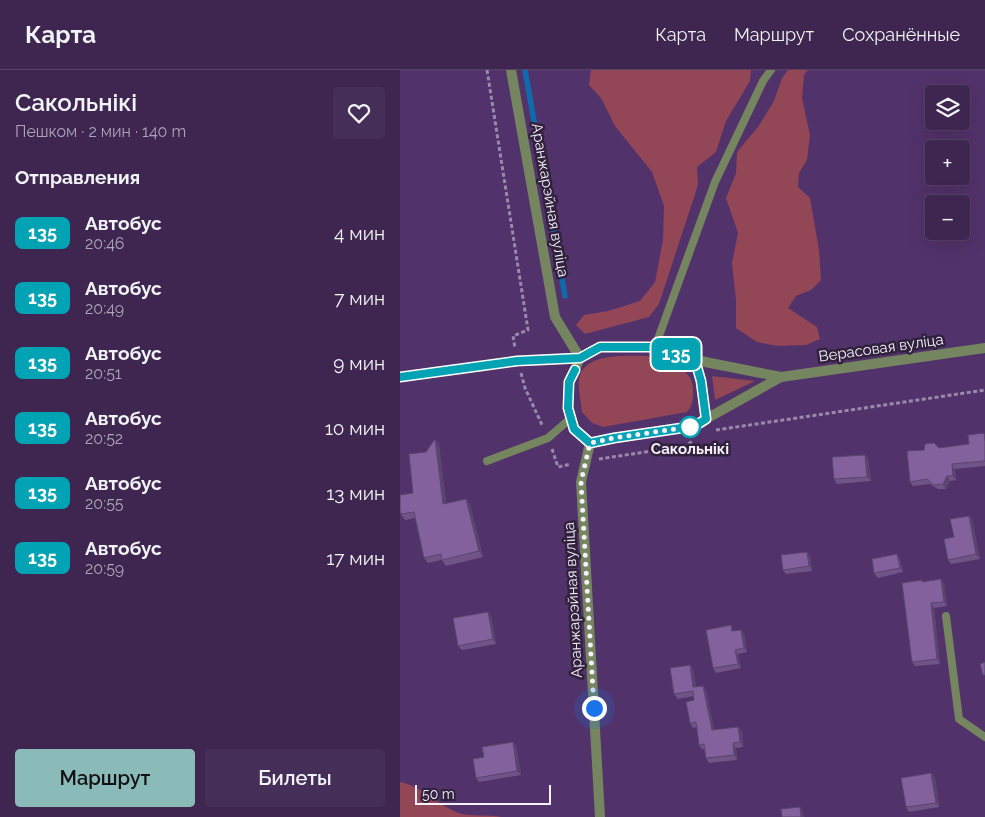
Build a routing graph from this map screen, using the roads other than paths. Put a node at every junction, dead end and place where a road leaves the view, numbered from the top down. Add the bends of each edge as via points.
1 (511, 70) edge
2 (770, 70) edge
3 (655, 347) junction
4 (985, 348) edge
5 (580, 358) junction
6 (695, 360) junction
7 (400, 377) edge
8 (781, 377) junction
9 (572, 418) junction
10 (706, 419) junction
11 (590, 443) junction
12 (487, 461) dead end
13 (946, 616) dead end
14 (985, 737) edge
15 (600, 817) edge

1 - 5 street, Аранжарэйная вуліца via 555,317
2 - 3 lane via 715,182
3 - 5 street, Верасовая вуліца via 600,347
3 - 6 street, Верасовая вуліца
4 - 8 street, Верасовая вуліца
5 - 7 street, Верасовая вуліца via 517,361
5 - 9 street via 569,382 568,408
6 - 8 street, Верасовая вуліца
6 - 10 street
8 - 10 street, Верасовая вуліца
9 - 11 street via 574,429
9 - 12 lane via 548,438
10 - 11 street, Верасовая вуліца via 695,426
11 - 15 street, Аранжарэйная вуліца via 581,482
13 - 14 lane via 959,719

